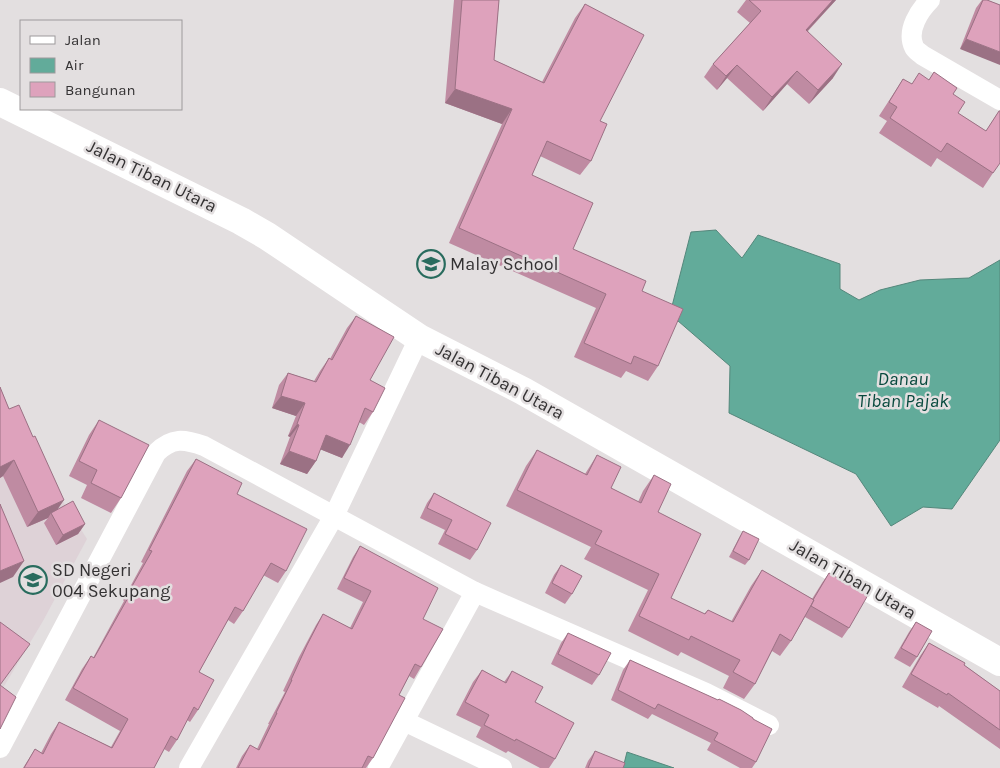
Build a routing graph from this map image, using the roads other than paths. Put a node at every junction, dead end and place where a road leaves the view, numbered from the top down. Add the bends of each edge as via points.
1 (930, 0) edge
2 (1000, 100) edge
3 (0, 102) edge
4 (418, 338) junction
5 (334, 516) junction
6 (475, 592) junction
7 (999, 659) edge
8 (404, 721) junction
9 (769, 725) edge
10 (0, 748) edge
11 (189, 768) edge
12 (378, 768) edge
13 (502, 768) edge

1 - 2 street via 916,18 912,36 914,47 922,55
3 - 4 street, Jalan Tiban Utara via 268,236
4 - 5 street
4 - 7 street, Jalan Tiban Utara via 523,392
5 - 6 street
5 - 10 street via 204,446 186,440 164,445 156,453
5 - 11 street
6 - 8 street
6 - 9 street via 706,692
8 - 12 street
8 - 13 street

